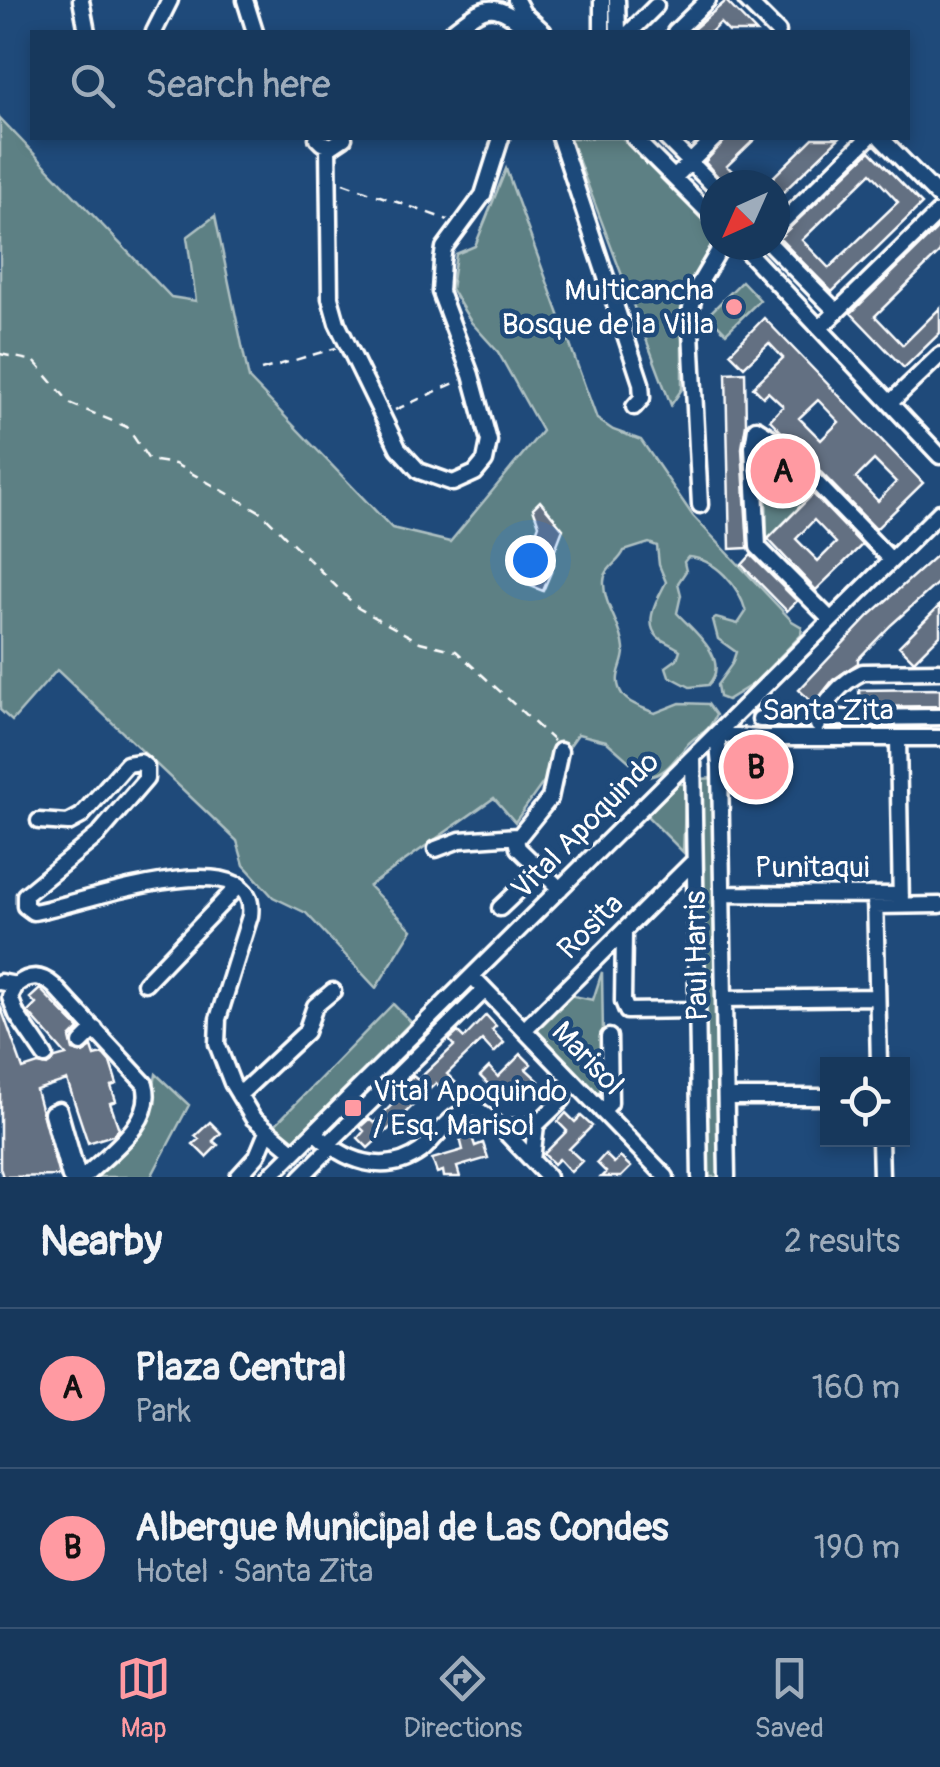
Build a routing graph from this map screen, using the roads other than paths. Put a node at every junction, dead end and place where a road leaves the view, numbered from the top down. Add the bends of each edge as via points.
1 (81, 0) edge
2 (170, 0) edge
3 (245, 0) edge
4 (516, 0) edge
5 (602, 0) edge
6 (617, 0) edge
7 (708, 0) edge
8 (746, 0) edge
9 (656, 6) dead end
10 (87, 30) edge
11 (158, 30) edge
12 (255, 30) edge
13 (453, 30) edge
14 (529, 30) edge
15 (542, 30) edge
16 (602, 30) edge
17 (618, 30) edge
18 (632, 30) edge
19 (676, 30) edge
20 (776, 30) edge
21 (500, 140) edge
22 (561, 140) edge
23 (636, 140) edge
24 (668, 140) edge
25 (713, 140) edge
26 (866, 140) edge
27 (883, 140) edge
28 (323, 142) edge
29 (690, 162) junction
30 (700, 172) edge
31 (674, 178) junction
32 (940, 198) edge
33 (700, 204) edge
34 (940, 211) edge
35 (790, 214) edge
36 (713, 260) edge
37 (760, 260) edge
38 (787, 260) edge
39 (837, 312) junction
40 (820, 328) junction
41 (940, 355) edge
42 (890, 403) junction
43 (634, 407) dead end
44 (940, 456) edge
45 (700, 506) dead end
46 (940, 512) edge
47 (891, 560) junction
48 (830, 620) junction
49 (940, 671) edge
50 (940, 717) edge
51 (760, 718) dead end
52 (818, 719) junction
53 (716, 734) junction
54 (817, 738) junction
55 (898, 738) junction
56 (940, 738) edge
57 (560, 751) road end
58 (693, 757) junction
59 (40, 820) dead end
60 (517, 836) junction
61 (436, 850) dead end
62 (694, 860) junction
63 (540, 870) junction
64 (239, 884) junction
65 (560, 889) junction
66 (722, 894) junction
67 (875, 900) junction
68 (901, 900) junction
69 (940, 905) edge
70 (500, 908) dead end
71 (624, 932) junction
72 (472, 976) junction
73 (8, 983) edge
74 (145, 983) dead end
75 (485, 990) junction
76 (333, 991) dead end
77 (877, 997) junction
78 (724, 998) junction
79 (697, 1010) junction
80 (95, 1029) junction
81 (524, 1030) junction
82 (608, 1037) dead end
83 (81, 1043) dead end
84 (44, 1056) dead end
85 (878, 1057) edge
86 (238, 1096) junction
87 (726, 1097) junction
88 (820, 1098) edge
89 (563, 1099) dead end
90 (602, 1111) junction
91 (536, 1125) junction
92 (501, 1128) junction
93 (267, 1132) junction
94 (315, 1132) junction
95 (330, 1146) junction
96 (880, 1147) edge
97 (294, 1152) junction
98 (532, 1160) junction
99 (275, 1175) edge
100 (70, 1177) edge
101 (81, 1177) edge
102 (238, 1177) edge
103 (301, 1177) edge
104 (548, 1177) edge
105 (666, 1177) edge
106 (700, 1177) edge
107 (727, 1177) edge
108 (881, 1177) edge

1 - 10 street
2 - 11 street
3 - 12 street
4 - 15 street
5 - 16 street
6 - 17 street
7 - 19 street
8 - 20 street
9 - 18 street
13 - 14 street via 492,5
21 - 28 street via 483,195 444,248 440,292 489,441 475,473 453,484 419,471 398,448 347,345 330,298
22 - 43 street via 640,383 642,398
23 - 31 street
24 - 29 street
25 - 29 street
26 - 35 street
27 - 32 street
29 - 30 street
29 - 31 street
31 - 33 street
34 - 39 street
36 - 45 street via 690,312
37 - 40 street
38 - 39 street
39 - 40 street
40 - 42 street
41 - 42 street
42 - 44 street
46 - 47 street, Vital Apoquindo
47 - 48 street, Vital Apoquindo
47 - 48 street via 756,428 758,547
48 - 53 street, Vital Apoquindo
49 - 52 street via 863,672 846,682
50 - 52 street
51 - 52 street
52 - 54 street
53 - 54 street, Santa Zita
53 - 58 street, Vital Apoquindo
53 - 66 street, Paul Harris
54 - 55 street, Santa Zita
55 - 56 street, Santa Zita
55 - 68 street
57 - 60 street via 550,798
58 - 62 street, Paul Harris
58 - 65 street, Vital Apoquindo
59 - 64 street via 68,823 128,764 146,767 146,780 98,835 26,895 24,906 33,912 158,882
60 - 61 street via 460,840
60 - 63 street via 518,848
62 - 71 street, Rosita
62 - 79 street, Paul Harris
63 - 65 street
63 - 70 street
64 - 74 street
64 - 86 street via 251,910 216,1030
65 - 72 street, Vital Apoquindo
66 - 67 street, Punitaqui
66 - 78 street, Paul Harris
67 - 68 street, Punitaqui
67 - 77 street
68 - 69 street, Punitaqui
71 - 79 street via 627,1012
71 - 81 street, Rosita
72 - 75 street, Marisol
72 - 94 street, Vital Apoquindo
73 - 80 street via 48,980
73 - 84 street via 12,1006
75 - 81 street, Marisol
75 - 95 street
76 - 86 street via 315,1006 306,1032
77 - 78 street
77 - 85 street
78 - 87 street, Paul Harris
79 - 106 street, Paul Harris
80 - 83 street
80 - 101 street via 140,1076 148,1095 134,1128
81 - 90 street, Marisol
82 - 90 street via 610,1103
86 - 93 street
87 - 88 street
87 - 107 street, Paul Harris
89 - 91 street
90 - 105 street, Marisol
91 - 92 street
91 - 98 street
92 - 95 street via 480,1110 467,1109 422,1151 386,1166 358,1163
92 - 98 street
93 - 97 street
93 - 102 street
94 - 95 street
94 - 97 street, Vital Apoquindo
95 - 103 street
96 - 108 street
97 - 99 street, Vital Apoquindo
98 - 104 street
100 - 101 street via 52,1113 59,1110

